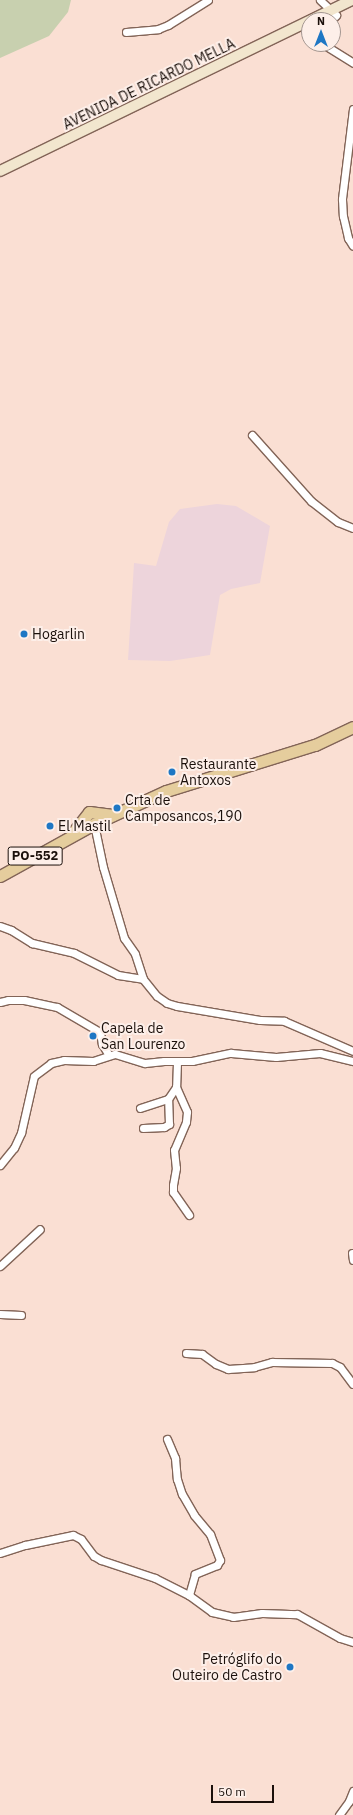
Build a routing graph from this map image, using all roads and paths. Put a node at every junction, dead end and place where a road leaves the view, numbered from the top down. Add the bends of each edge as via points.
1 (208, 0) edge
2 (320, 0) edge
3 (352, 0) edge
4 (330, 12) edge
5 (336, 12) edge
6 (301, 25) edge
7 (126, 32) dead end
8 (336, 52) edge
9 (353, 63) edge
10 (353, 109) edge
11 (0, 171) edge
12 (353, 246) edge
13 (252, 435) dead end
14 (353, 528) edge
15 (353, 726) edge
16 (90, 815) junction
17 (113, 815) junction
18 (94, 824) junction
19 (71, 836) junction
20 (0, 876) edge
21 (0, 926) edge
22 (143, 979) junction
23 (0, 1002) edge
24 (353, 1051) edge
25 (109, 1055) junction
26 (353, 1061) edge
27 (177, 1062) junction
28 (176, 1087) junction
29 (168, 1099) junction
30 (140, 1108) dead end
31 (142, 1128) dead end
32 (0, 1165) edge
33 (189, 1215) dead end
34 (40, 1229) dead end
35 (0, 1266) edge
36 (0, 1314) edge
37 (21, 1315) dead end
38 (186, 1353) dead end
39 (353, 1384) edge
40 (167, 1439) dead end
41 (0, 1553) edge
42 (189, 1595) junction
43 (353, 1642) edge
44 (353, 1791) edge
45 (351, 1803) edge
46 (339, 1815) edge

1 - 7 street via 168,25
2 - 4 street
3 - 5 main road, AVENIDA DE RICARDO MELLA
6 - 11 main road, AVENIDA DE RICARDO MELLA
8 - 9 street
10 - 12 street via 342,198 348,238
13 - 14 street via 311,501 338,522
15 - 17 main road, PO-552 via 315,745 176,788
16 - 17 main road, PO-552
16 - 18 main road via 96,817
16 - 19 main road, PO-552
17 - 18 main road, PO-552
18 - 19 main road, PO-552
18 - 22 street via 103,867 124,938 135,954
19 - 20 main road, PO-552
21 - 22 street via 32,943 74,953 118,975
22 - 24 street via 157,996 167,1003 260,1020 284,1021
23 - 25 street via 24,1000 57,1007 100,1032 102,1044
25 - 27 street via 128,1057 145,1063
25 - 32 street via 94,1061 64,1060 51,1063 34,1076 21,1133 14,1148
26 - 27 street via 310,1052 276,1057 226,1053 206,1059
27 - 28 street
28 - 29 street
28 - 33 street via 187,1112 186,1122 174,1150 176,1168 173,1192
29 - 30 street
29 - 31 street via 170,1121 167,1127
34 - 35 street
36 - 37 street
38 - 39 street via 202,1354 228,1369 254,1367 272,1362 332,1363 340,1367
40 - 42 street via 175,1458 177,1479 182,1494 194,1516 210,1534 220,1560 217,1565 195,1574
41 - 42 street via 73,1535 81,1539 94,1556 101,1560 145,1574
42 - 43 street via 212,1612 233,1617 262,1613 297,1614 340,1638
44 - 45 street
45 - 46 street

